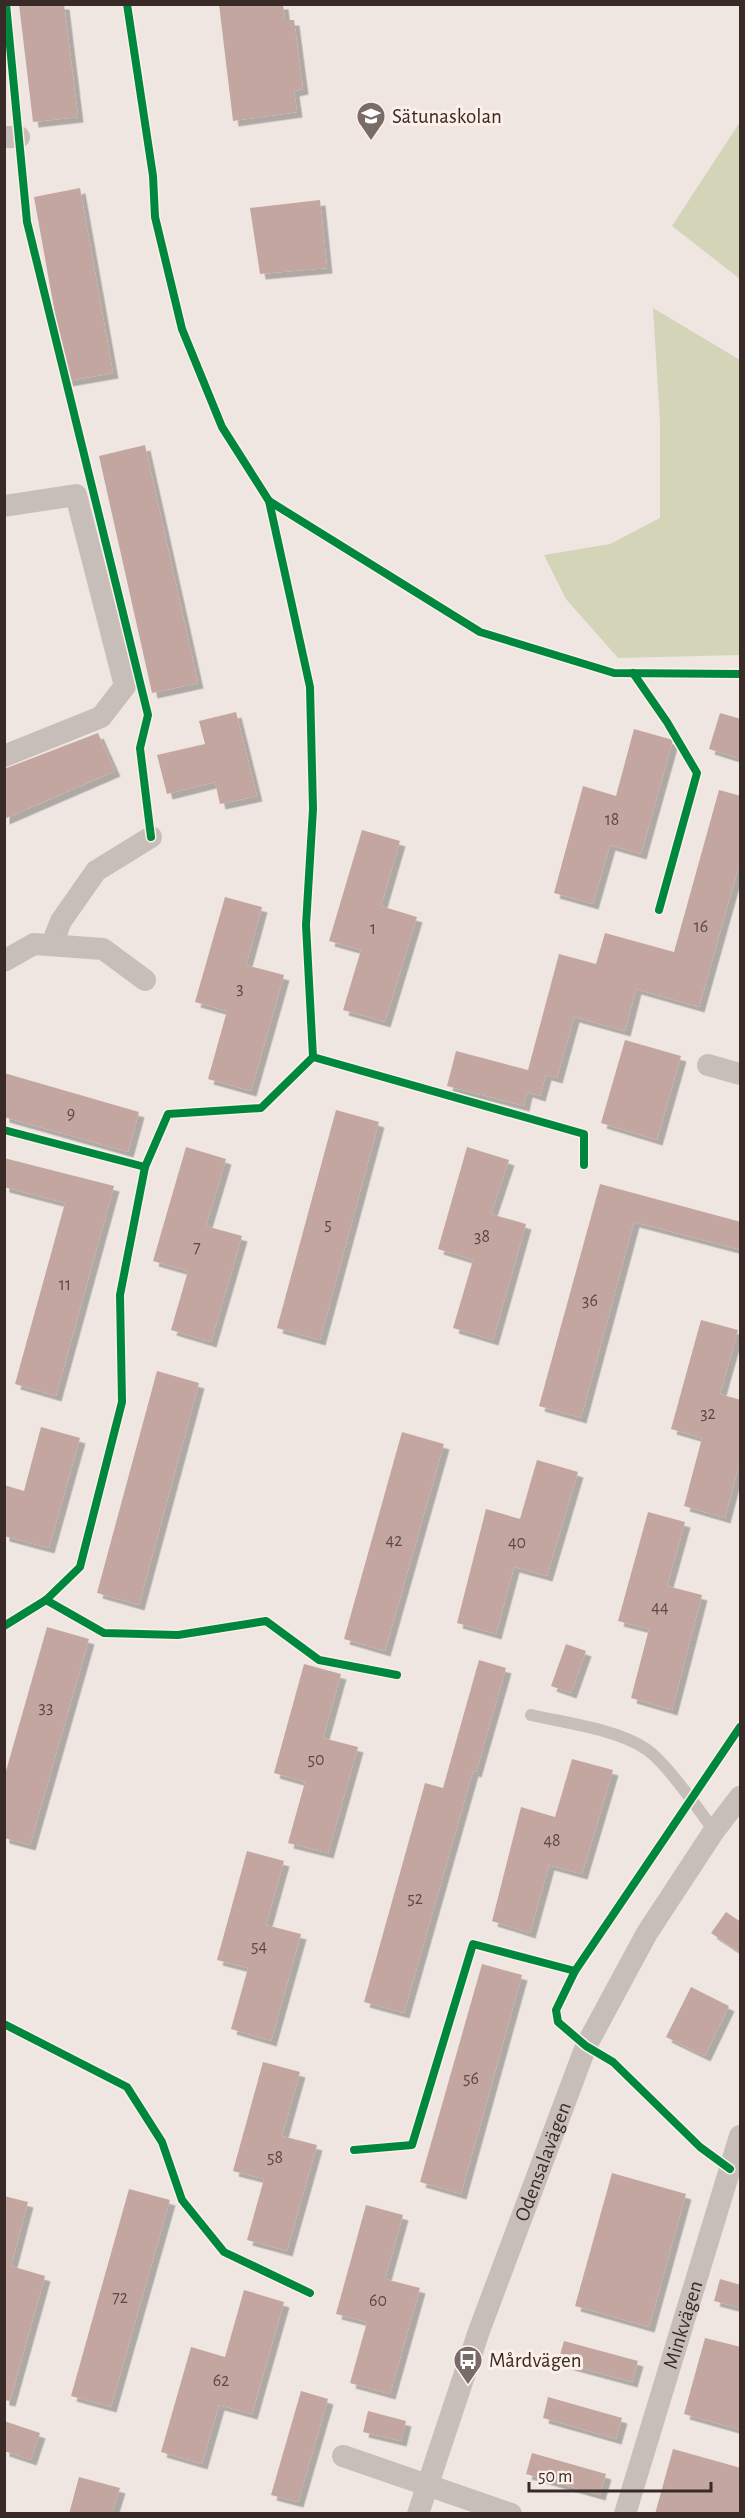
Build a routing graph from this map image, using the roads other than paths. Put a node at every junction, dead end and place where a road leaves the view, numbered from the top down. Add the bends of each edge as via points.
1 (4, 506) edge
2 (4, 756) edge
3 (151, 837) dead end
4 (52, 944) junction
5 (4, 961) edge
6 (145, 980) dead end
7 (708, 1065) dead end
8 (741, 1074) edge
9 (531, 1715) dead end
10 (741, 1797) edge
11 (714, 1831) junction
12 (741, 2136) edge
13 (343, 2456) dead end
14 (426, 2483) junction
15 (418, 2514) edge
16 (511, 2514) edge
17 (625, 2514) edge

1 - 2 street via 76,495 125,686 101,717
3 - 4 street via 96,871 61,921
4 - 5 street via 34,944
4 - 6 street via 103,949
7 - 8 street
9 - 11 lane via 598,1731 648,1750
10 - 11 street, Odensalavägen
11 - 14 street, Odensalavägen via 647,1933 586,2046 478,2331
12 - 17 street, Minkvägen
13 - 14 street
14 - 15 street, Odensalavägen
14 - 16 street

